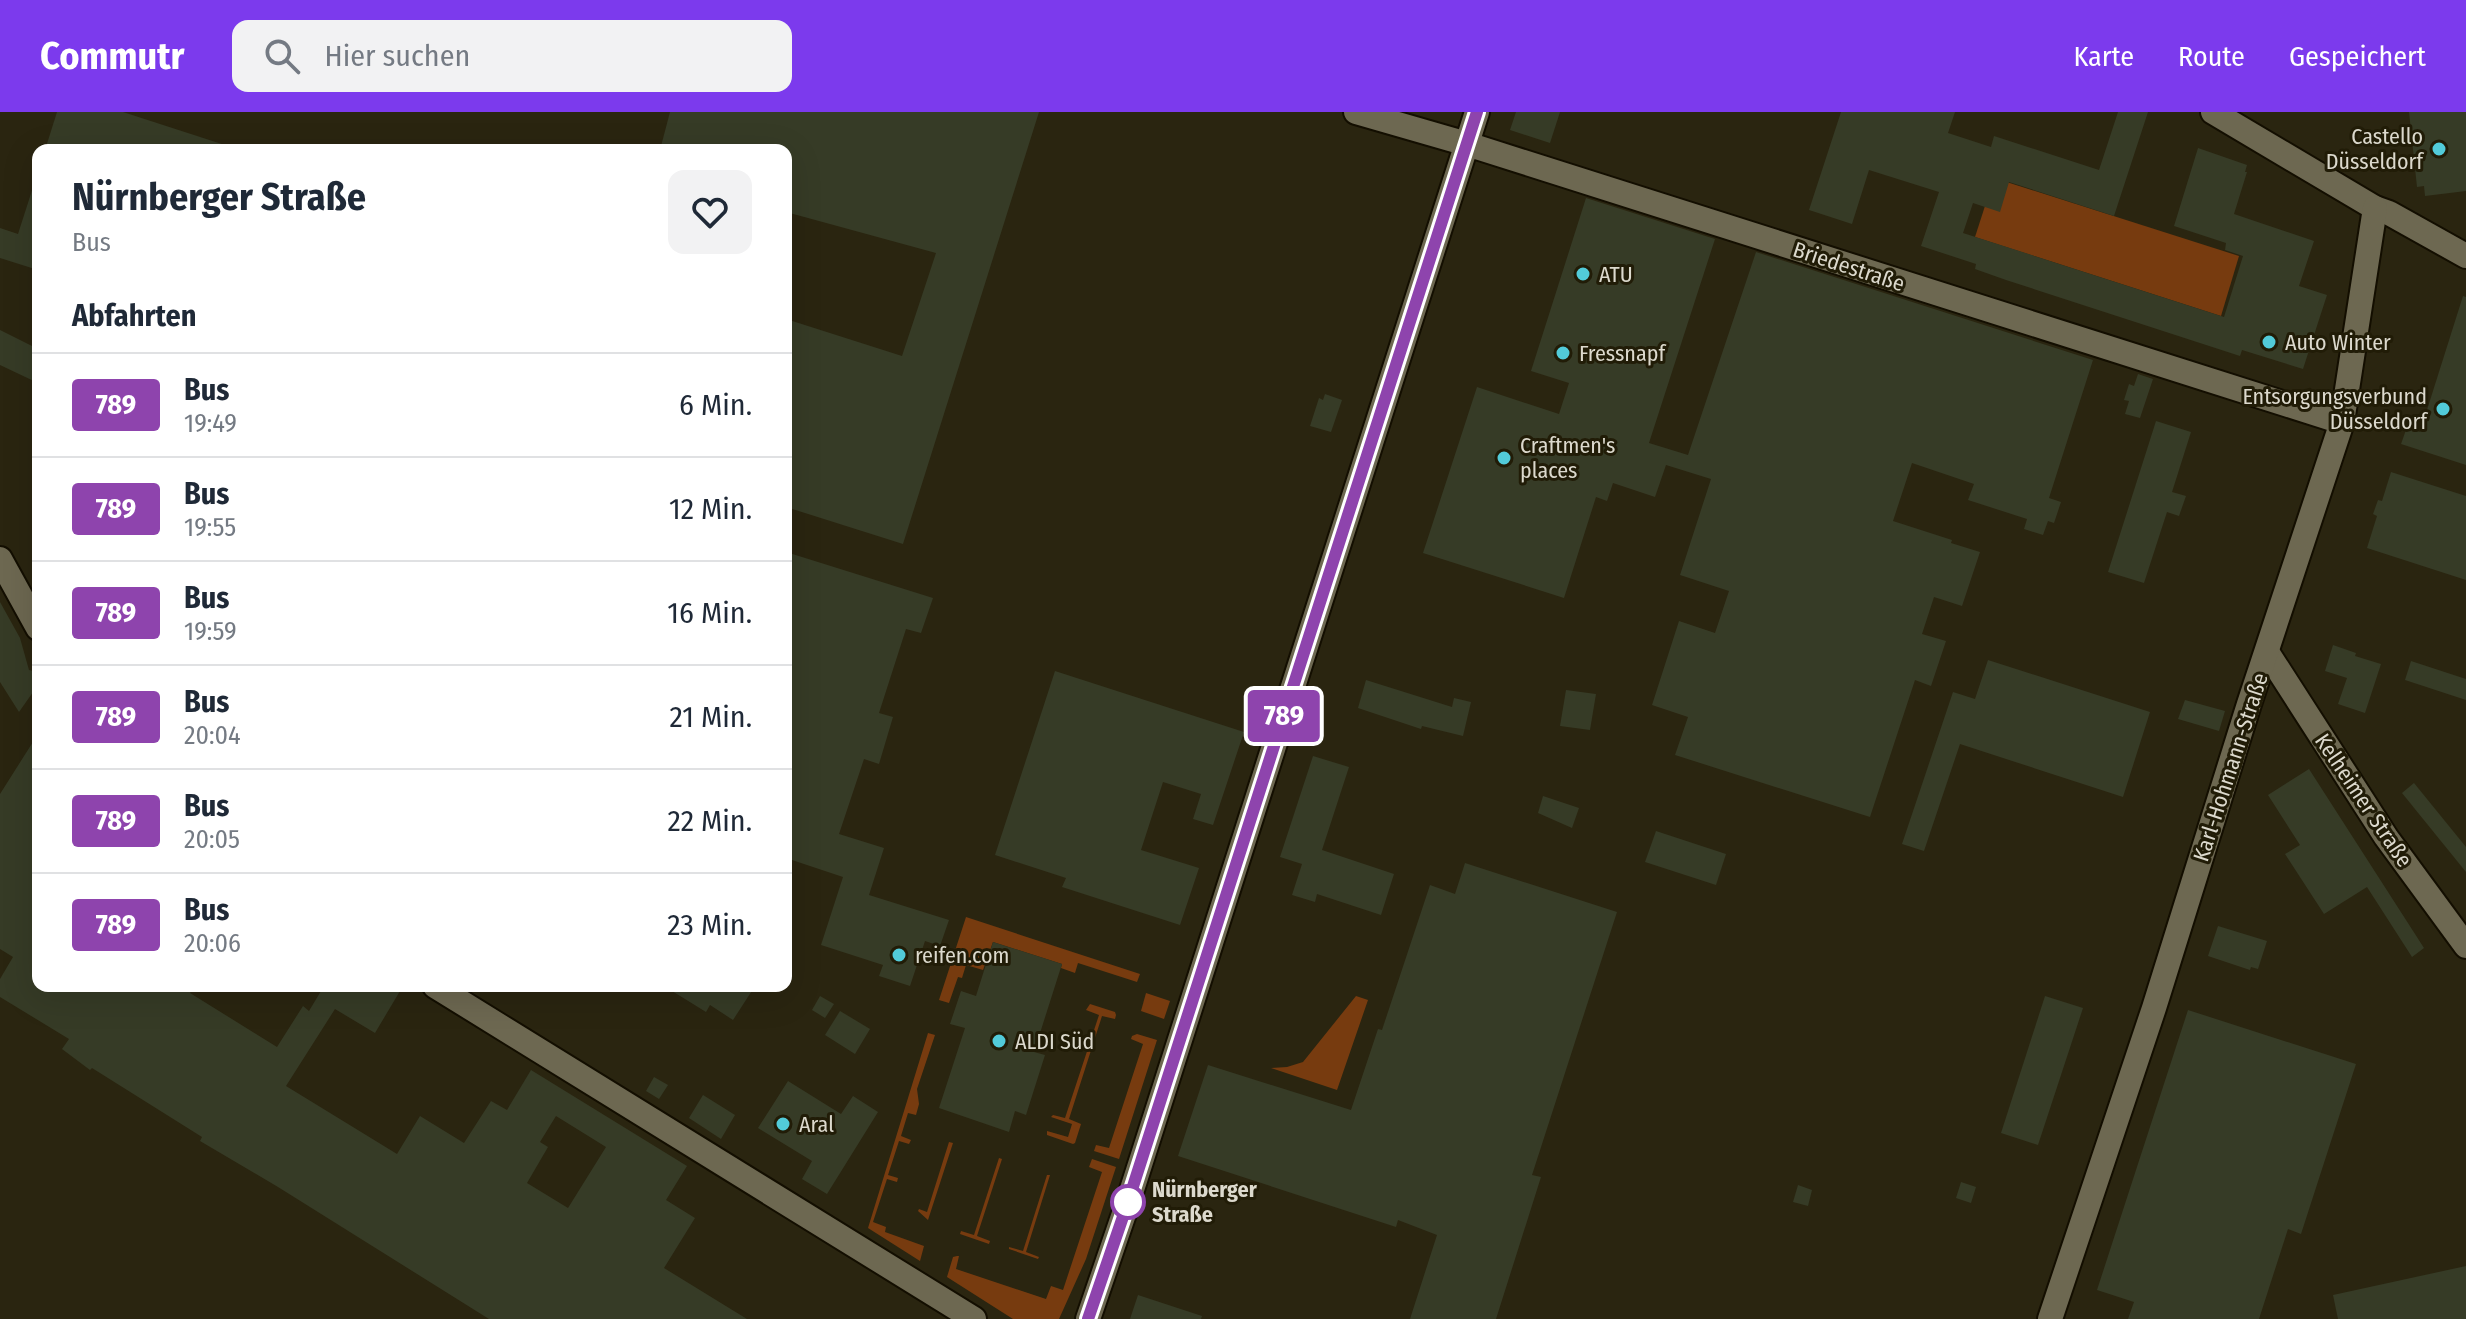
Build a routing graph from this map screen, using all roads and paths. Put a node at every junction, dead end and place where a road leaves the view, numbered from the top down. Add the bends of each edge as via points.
1 (1356, 112) edge
2 (1477, 112) edge
3 (2213, 112) edge
4 (1467, 144) junction
5 (2375, 208) junction
6 (2466, 256) edge
7 (2342, 422) junction
8 (0, 559) edge
9 (32, 617) edge
10 (2267, 652) junction
11 (2466, 946) edge
12 (445, 992) edge
13 (974, 1319) edge
14 (1088, 1319) edge
15 (2050, 1319) edge

1 - 4 street, Briedestraße
2 - 4 street
3 - 5 street
4 - 7 street, Briedestraße
4 - 14 street
5 - 6 street
5 - 7 street, Karl-Hohmann-Straße
7 - 10 street, Karl-Hohmann-Straße
8 - 9 street
10 - 11 street, Kelheimer Straße via 2386,837
10 - 15 street, Karl-Hohmann-Straße
12 - 13 street

